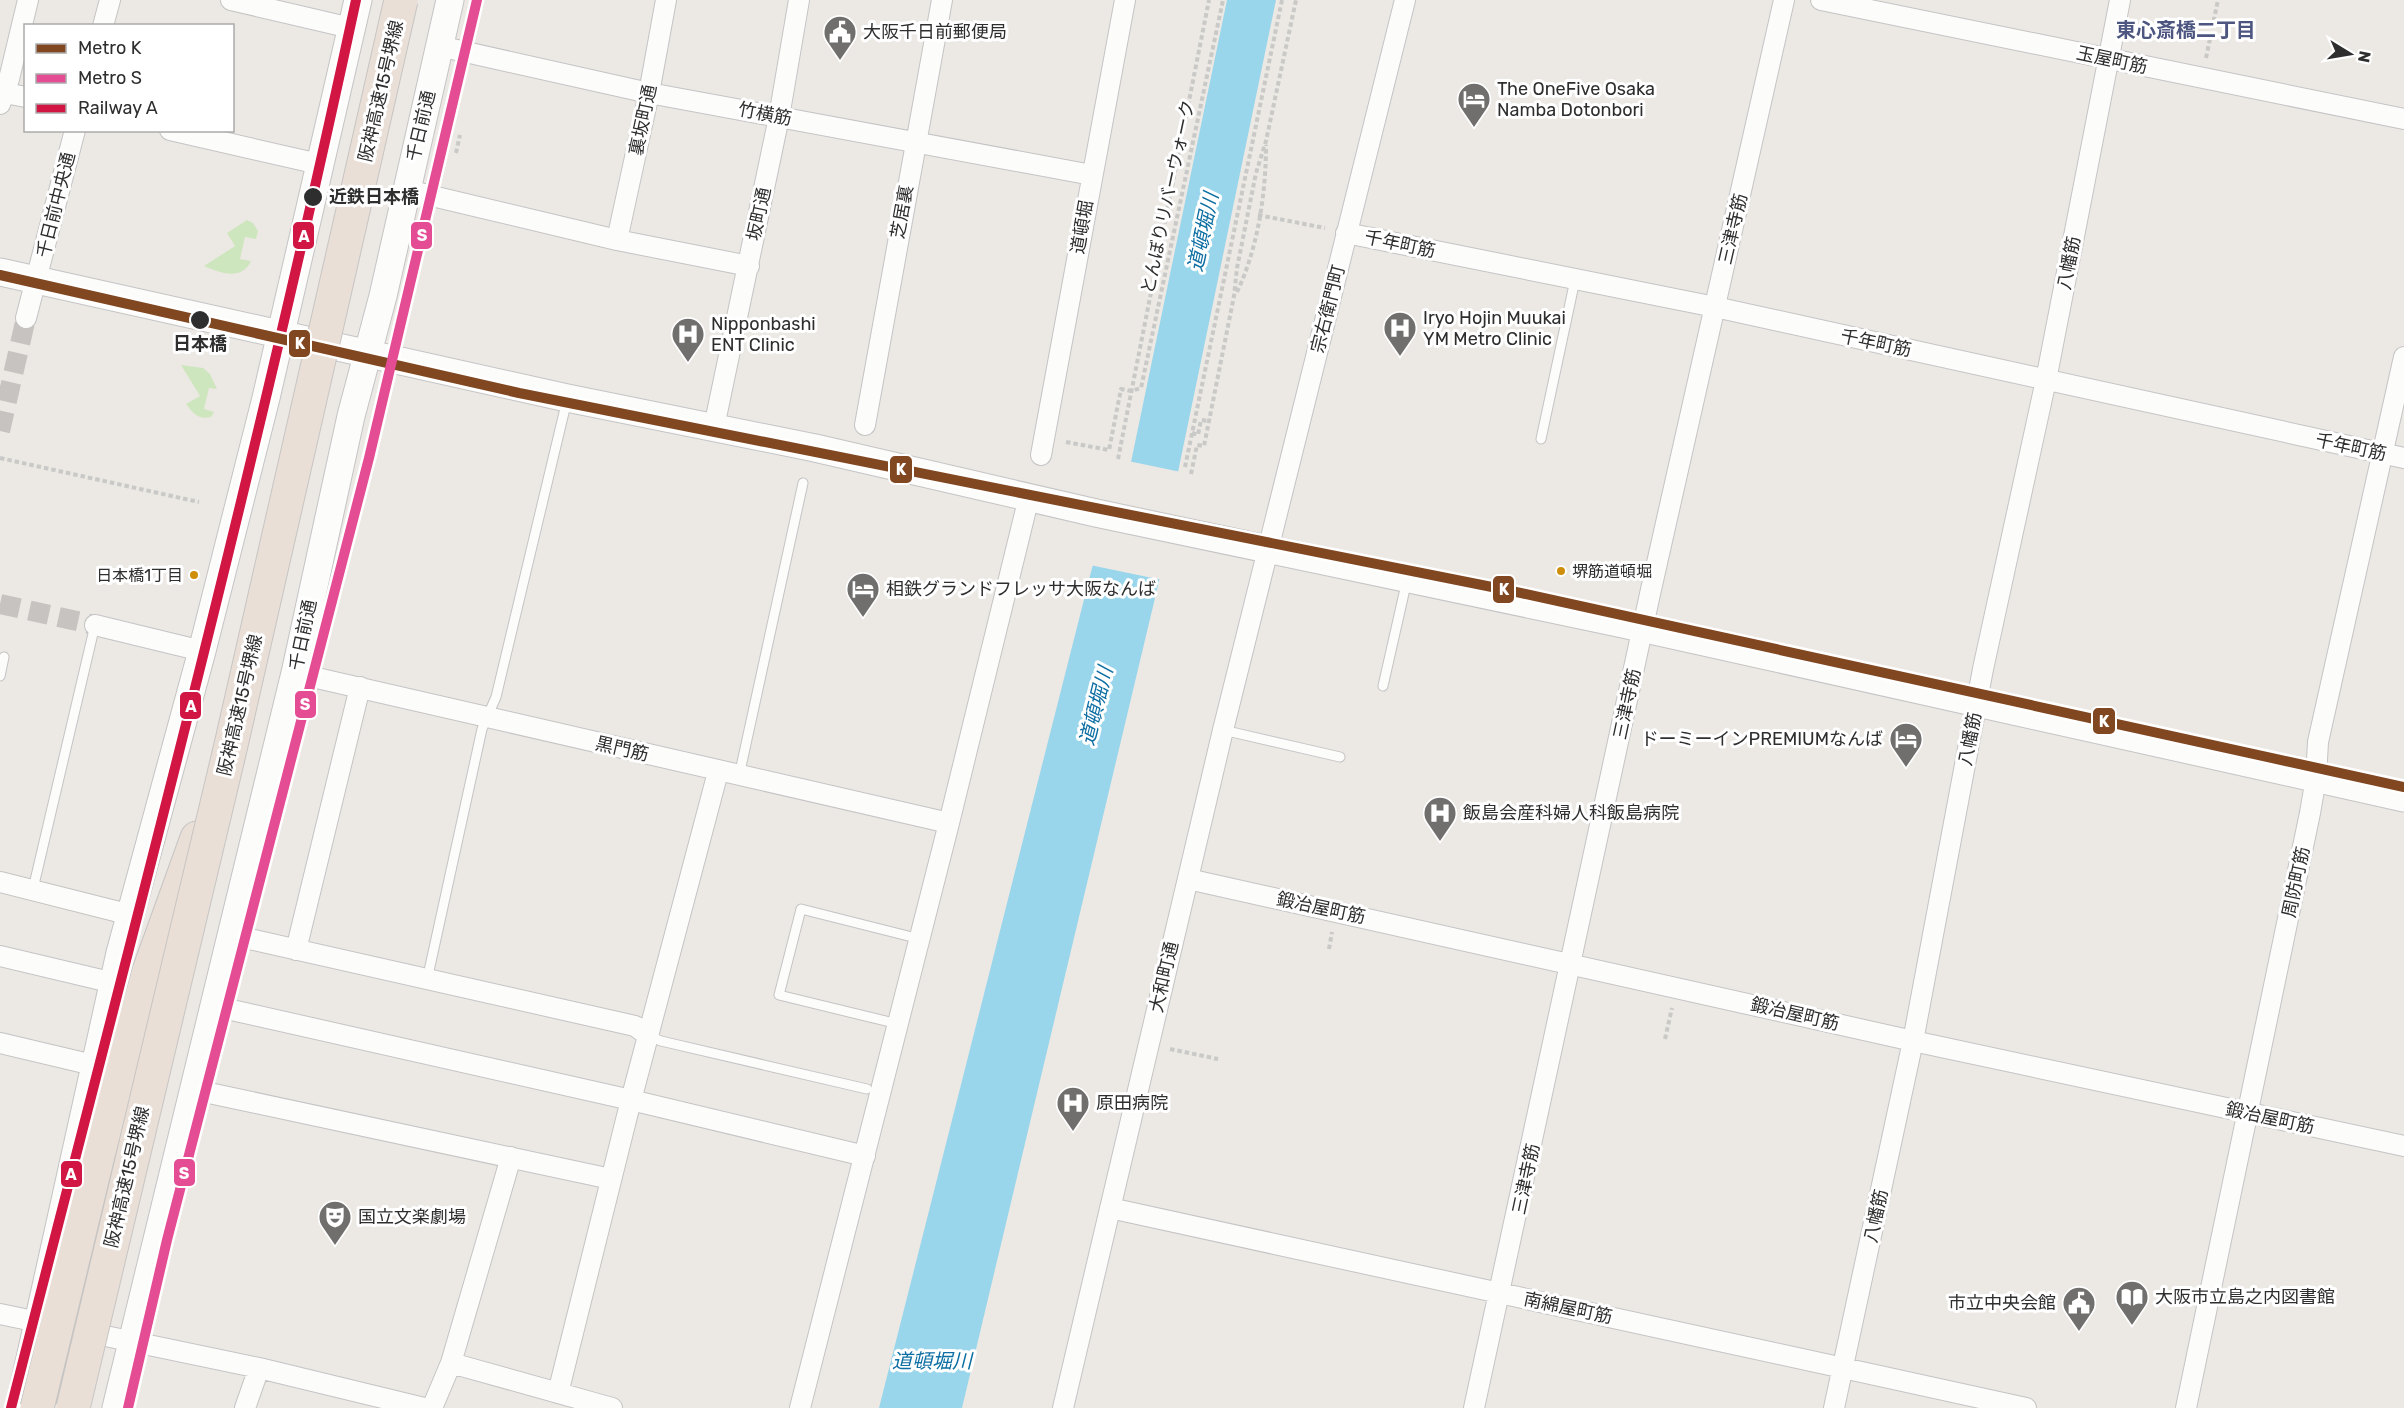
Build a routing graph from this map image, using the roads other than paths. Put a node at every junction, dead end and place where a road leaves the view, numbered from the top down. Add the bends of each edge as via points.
1 (28, 0) edge
2 (110, 0) edge
3 (231, 0) edge
4 (358, 0) edge
5 (401, 0) edge
6 (450, 0) edge
7 (666, 0) edge
8 (799, 0) edge
9 (942, 0) edge
10 (1125, 0) edge
11 (1405, 0) edge
12 (1785, 0) edge
13 (1821, 0) edge
14 (2120, 0) edge
15 (104, 24) edge
16 (351, 28) junction
17 (439, 46) junction
18 (2109, 60) junction
19 (649, 93) junction
20 (1, 96) edge
21 (24, 98) edge
22 (779, 117) junction
23 (2404, 119) edge
24 (75, 132) edge
25 (179, 132) edge
26 (915, 142) junction
27 (319, 164) junction
28 (1092, 175) junction
29 (407, 190) junction
30 (1346, 233) junction
31 (617, 240) junction
32 (748, 266) junction
33 (0, 272) edge
34 (38, 280) junction
35 (1575, 280) junction
36 (1715, 307) junction
37 (26, 318) tunnel mouth
38 (281, 336) junction
39 (368, 354) junction
40 (2404, 357) edge
41 (2046, 380) junction
42 (567, 398) junction
43 (865, 425) dead end
44 (714, 427) junction
45 (1541, 439) dead end
46 (1042, 446) road end
47 (2383, 454) junction
48 (2404, 458) edge
49 (803, 483) dead end
50 (1029, 497) junction
51 (1269, 548) junction
52 (1408, 577) junction
53 (95, 626) joint
54 (1643, 629) junction
55 (202, 651) junction
56 (4, 657) dead end
57 (295, 673) junction
58 (0, 676) edge
59 (1383, 686) dead end
60 (360, 687) junction
61 (1977, 703) junction
62 (488, 717) junction
63 (1223, 730) junction
64 (231, 745) junction
65 (1340, 757) dead end
66 (718, 772) junction
67 (739, 776) junction
68 (2316, 778) junction
69 (2404, 798) edge
70 (949, 824) junction
71 (1188, 879) junction
72 (0, 882) edge
73 (33, 889) junction
74 (131, 915) junction
75 (232, 935) junction
76 (920, 939) junction
77 (296, 950) junction
78 (0, 956) edge
79 (1572, 963) junction
80 (427, 980) junction
81 (114, 982) junction
82 (214, 1006) junction
83 (898, 1024) junction
84 (649, 1036) junction
85 (1913, 1041) junction
86 (0, 1043) edge
87 (93, 1065) junction
88 (867, 1089) dead end
89 (195, 1090) junction
90 (631, 1100) junction
91 (2247, 1114) junction
92 (2404, 1146) edge
93 (512, 1156) junction
94 (865, 1156) junction
95 (611, 1179) junction
96 (1110, 1208) junction
97 (1501, 1294) junction
98 (0, 1314) edge
99 (37, 1323) junction
100 (134, 1343) junction
101 (451, 1363) junction
102 (1844, 1366) junction
103 (259, 1368) junction
104 (558, 1392) junction
105 (19, 1408) edge
106 (37, 1408) edge
107 (73, 1408) edge
108 (116, 1408) edge
109 (245, 1408) edge
110 (424, 1408) edge
111 (432, 1408) edge
112 (612, 1408) edge
113 (800, 1408) edge
114 (1063, 1408) edge
115 (1474, 1408) edge
116 (1834, 1408) edge
117 (2026, 1408) edge
118 (2186, 1408) edge

1 - 20 street via 9,80
2 - 15 street
3 - 16 street
4 - 16 main road
5 - 64 highway, 阪神高速15号堺線, bridge
6 - 17 main road, 千日前通
7 - 19 street, 裏坂町通
8 - 22 street, 坂町通
9 - 26 street, 芝居裏
10 - 28 street, 道頓堀
11 - 30 street, 宗右衛門町
12 - 36 street, 三津寺筋
13 - 18 street, 玉屋町筋
14 - 18 street, 八幡筋
16 - 27 main road
17 - 19 street, 竹横筋
17 - 29 main road, 千日前通
18 - 23 street, 玉屋町筋
18 - 41 street, 八幡筋
19 - 22 street, 竹横筋
19 - 31 street, 裏坂町通
20 - 21 street
22 - 26 street, 竹横筋
22 - 32 street, 坂町通
24 - 34 street, 千日前中央通
25 - 27 street
26 - 28 street, 竹横筋
26 - 43 street, 芝居裏
27 - 38 main road
28 - 46 street, 道頓堀
29 - 31 street
29 - 39 main road, 千日前通
30 - 35 street, 千年町筋
30 - 51 street, 宗右衛門町
31 - 32 street
32 - 44 street, 坂町通
33 - 34 main road
34 - 37 street, 千日前中央通
34 - 38 main road
35 - 36 street, 千年町筋
35 - 45 lane
36 - 41 street, 千年町筋
36 - 54 street, 三津寺筋
38 - 39 main road
38 - 55 main road
39 - 42 main road
39 - 57 main road, 千日前通
40 - 47 street, 周防町筋
41 - 47 street, 千年町筋
41 - 61 street, 八幡筋
42 - 44 main road
42 - 62 lane via 496,698
44 - 50 main road
47 - 48 street, 千年町筋
47 - 68 street, 周防町筋 via 2318,742
49 - 67 lane
50 - 51 main road
50 - 70 street
51 - 52 main road
51 - 63 street, 大和町通
52 - 54 main road
52 - 59 lane
53 - 55 street
53 - 73 lane
54 - 61 main road
54 - 79 street, 三津寺筋
55 - 74 main road
56 - 58 lane
57 - 60 street, 黒門筋
57 - 75 main road, 千日前通
60 - 62 street, 黒門筋
60 - 77 street
61 - 68 main road
61 - 85 street, 八幡筋
62 - 66 street, 黒門筋
62 - 80 lane via 482,729
63 - 65 lane
63 - 71 street, 大和町通
64 - 106 highway, bridge via 149,971 99,1151
64 - 107 highway, 阪神高速15号堺線, bridge
66 - 67 street, 黒門筋
66 - 84 street
67 - 70 street, 黒門筋
68 - 69 main road
68 - 91 street, 周防町筋
70 - 76 street
71 - 79 street, 鍛冶屋町筋
71 - 96 street, 大和町通
72 - 73 street
73 - 74 street
74 - 81 main road
75 - 77 street
75 - 82 main road, 千日前通
76 - 83 street
76 - 83 lane via 801,909 779,995
77 - 80 street
78 - 81 street
79 - 85 street, 鍛冶屋町筋
79 - 97 street, 三津寺筋
80 - 84 street via 635,1026
81 - 87 main road
82 - 89 main road, 千日前通
82 - 90 street
83 - 94 street
84 - 88 lane
84 - 90 street
85 - 91 street, 鍛冶屋町筋
85 - 102 street, 八幡筋
86 - 87 street
87 - 99 main road
89 - 93 street
89 - 100 main road, 千日前通
90 - 94 street
90 - 95 street
91 - 92 street, 鍛冶屋町筋
91 - 118 street, 周防町筋
93 - 95 street
93 - 101 street
94 - 113 street
95 - 104 street
96 - 97 street, 南綿屋町筋
96 - 114 street, 大和町通
97 - 102 street, 南綿屋町筋
97 - 115 street, 三津寺筋
98 - 99 street
99 - 100 street
99 - 105 main road
100 - 103 street
100 - 108 main road, 千日前通
101 - 104 street
101 - 111 street
102 - 116 street, 八幡筋
102 - 117 street, 南綿屋町筋
103 - 109 street
103 - 110 street
104 - 112 street

